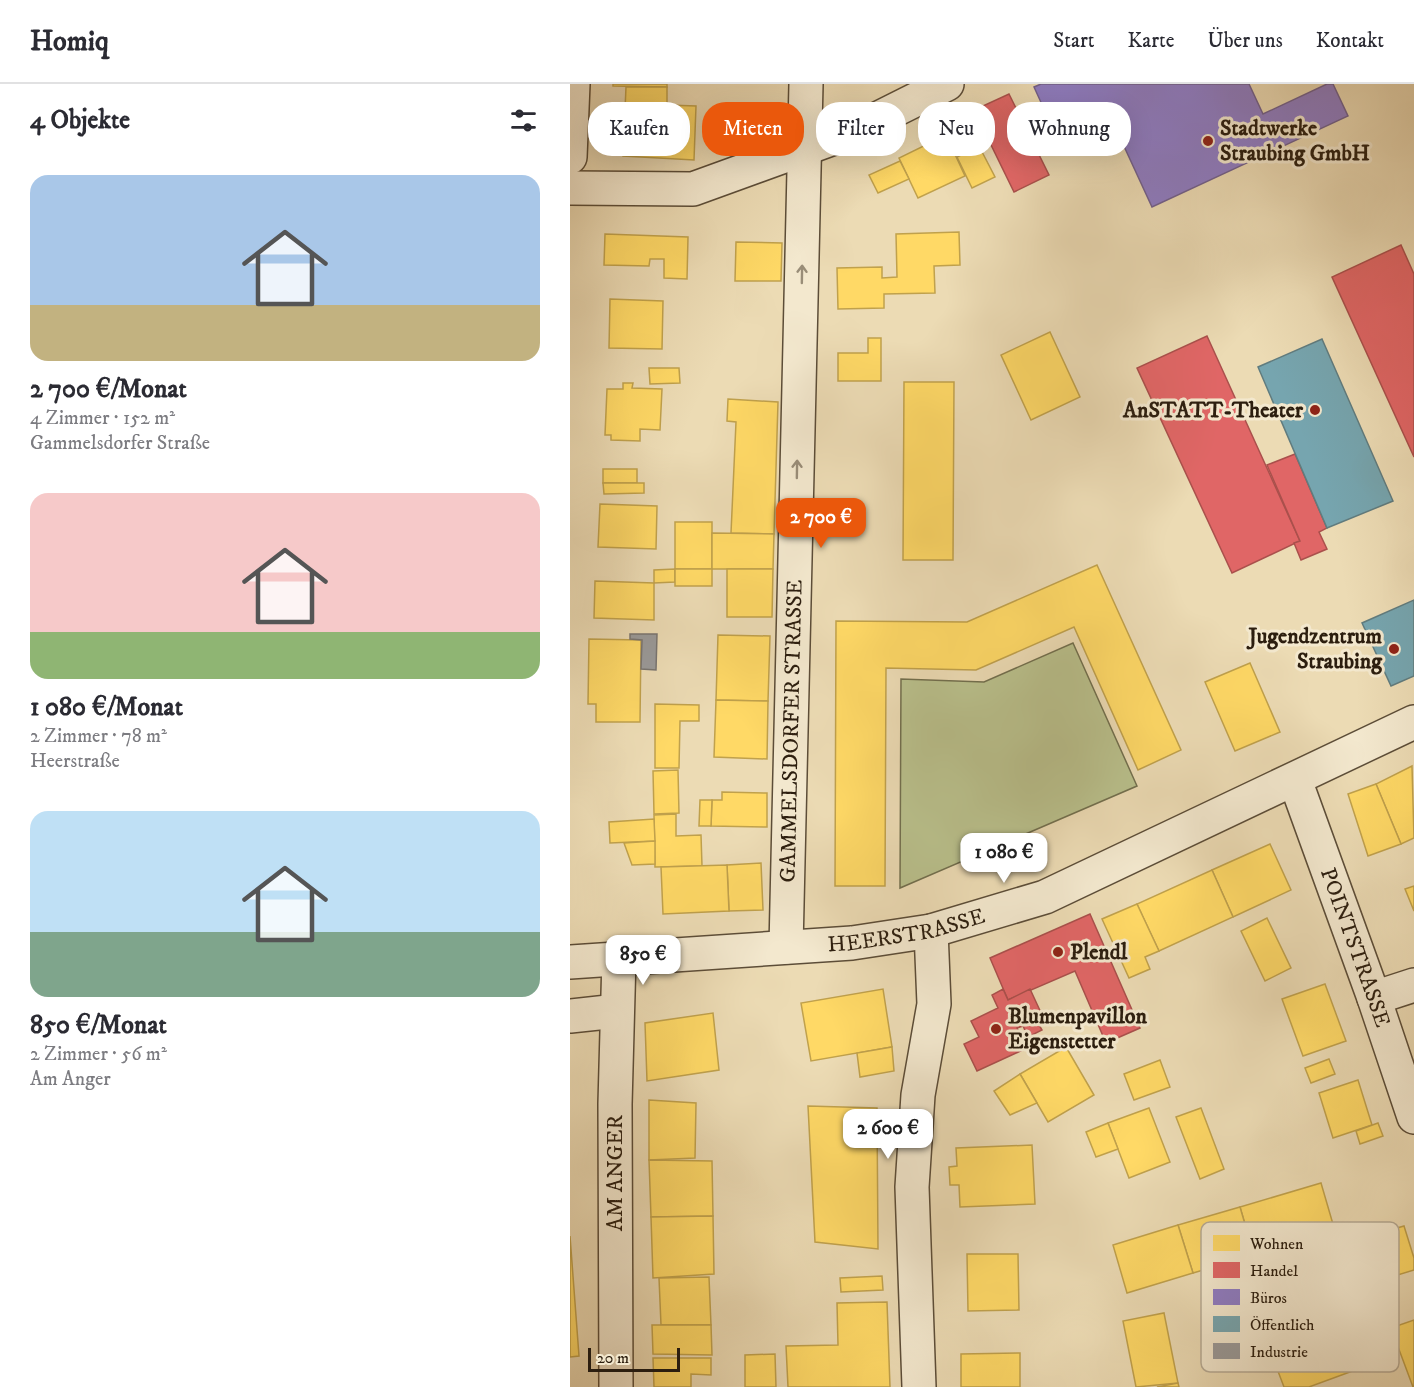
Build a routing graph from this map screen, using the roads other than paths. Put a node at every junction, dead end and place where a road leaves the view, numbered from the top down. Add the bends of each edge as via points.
1 (573, 84) edge
2 (806, 84) edge
3 (947, 84) edge
4 (804, 150) joint
5 (787, 156) edge
6 (804, 156) edge
7 (570, 157) edge
8 (570, 188) edge
9 (1414, 722) edge
10 (1295, 780) junction
11 (931, 931) junction
12 (786, 948) junction
13 (619, 958) junction
14 (570, 962) edge
15 (1414, 985) edge
16 (1374, 998) junction
17 (617, 1011) junction
18 (570, 1016) edge
19 (1414, 1117) edge
20 (616, 1387) edge
21 (919, 1387) edge

1 - 7 street
2 - 4 street, GAMMELSDORFER STRASSE
3 - 4 street via 853,131
5 - 8 street via 693,189
12 -> 6 street, GAMMELSDORFER STRASSE
9 - 10 street, HEERSTRASSE
10 - 11 street, HEERSTRASSE via 1045,897
10 - 16 street, POINTSTRASSE
11 - 12 street, HEERSTRASSE
11 - 21 street via 934,1004 918,1095 912,1187
12 - 13 street, HEERSTRASSE
13 - 14 street, HEERSTRASSE
13 - 17 street, AM ANGER
15 - 16 street
16 - 19 street, POINTSTRASSE
17 - 18 street
17 - 20 street, AM ANGER

